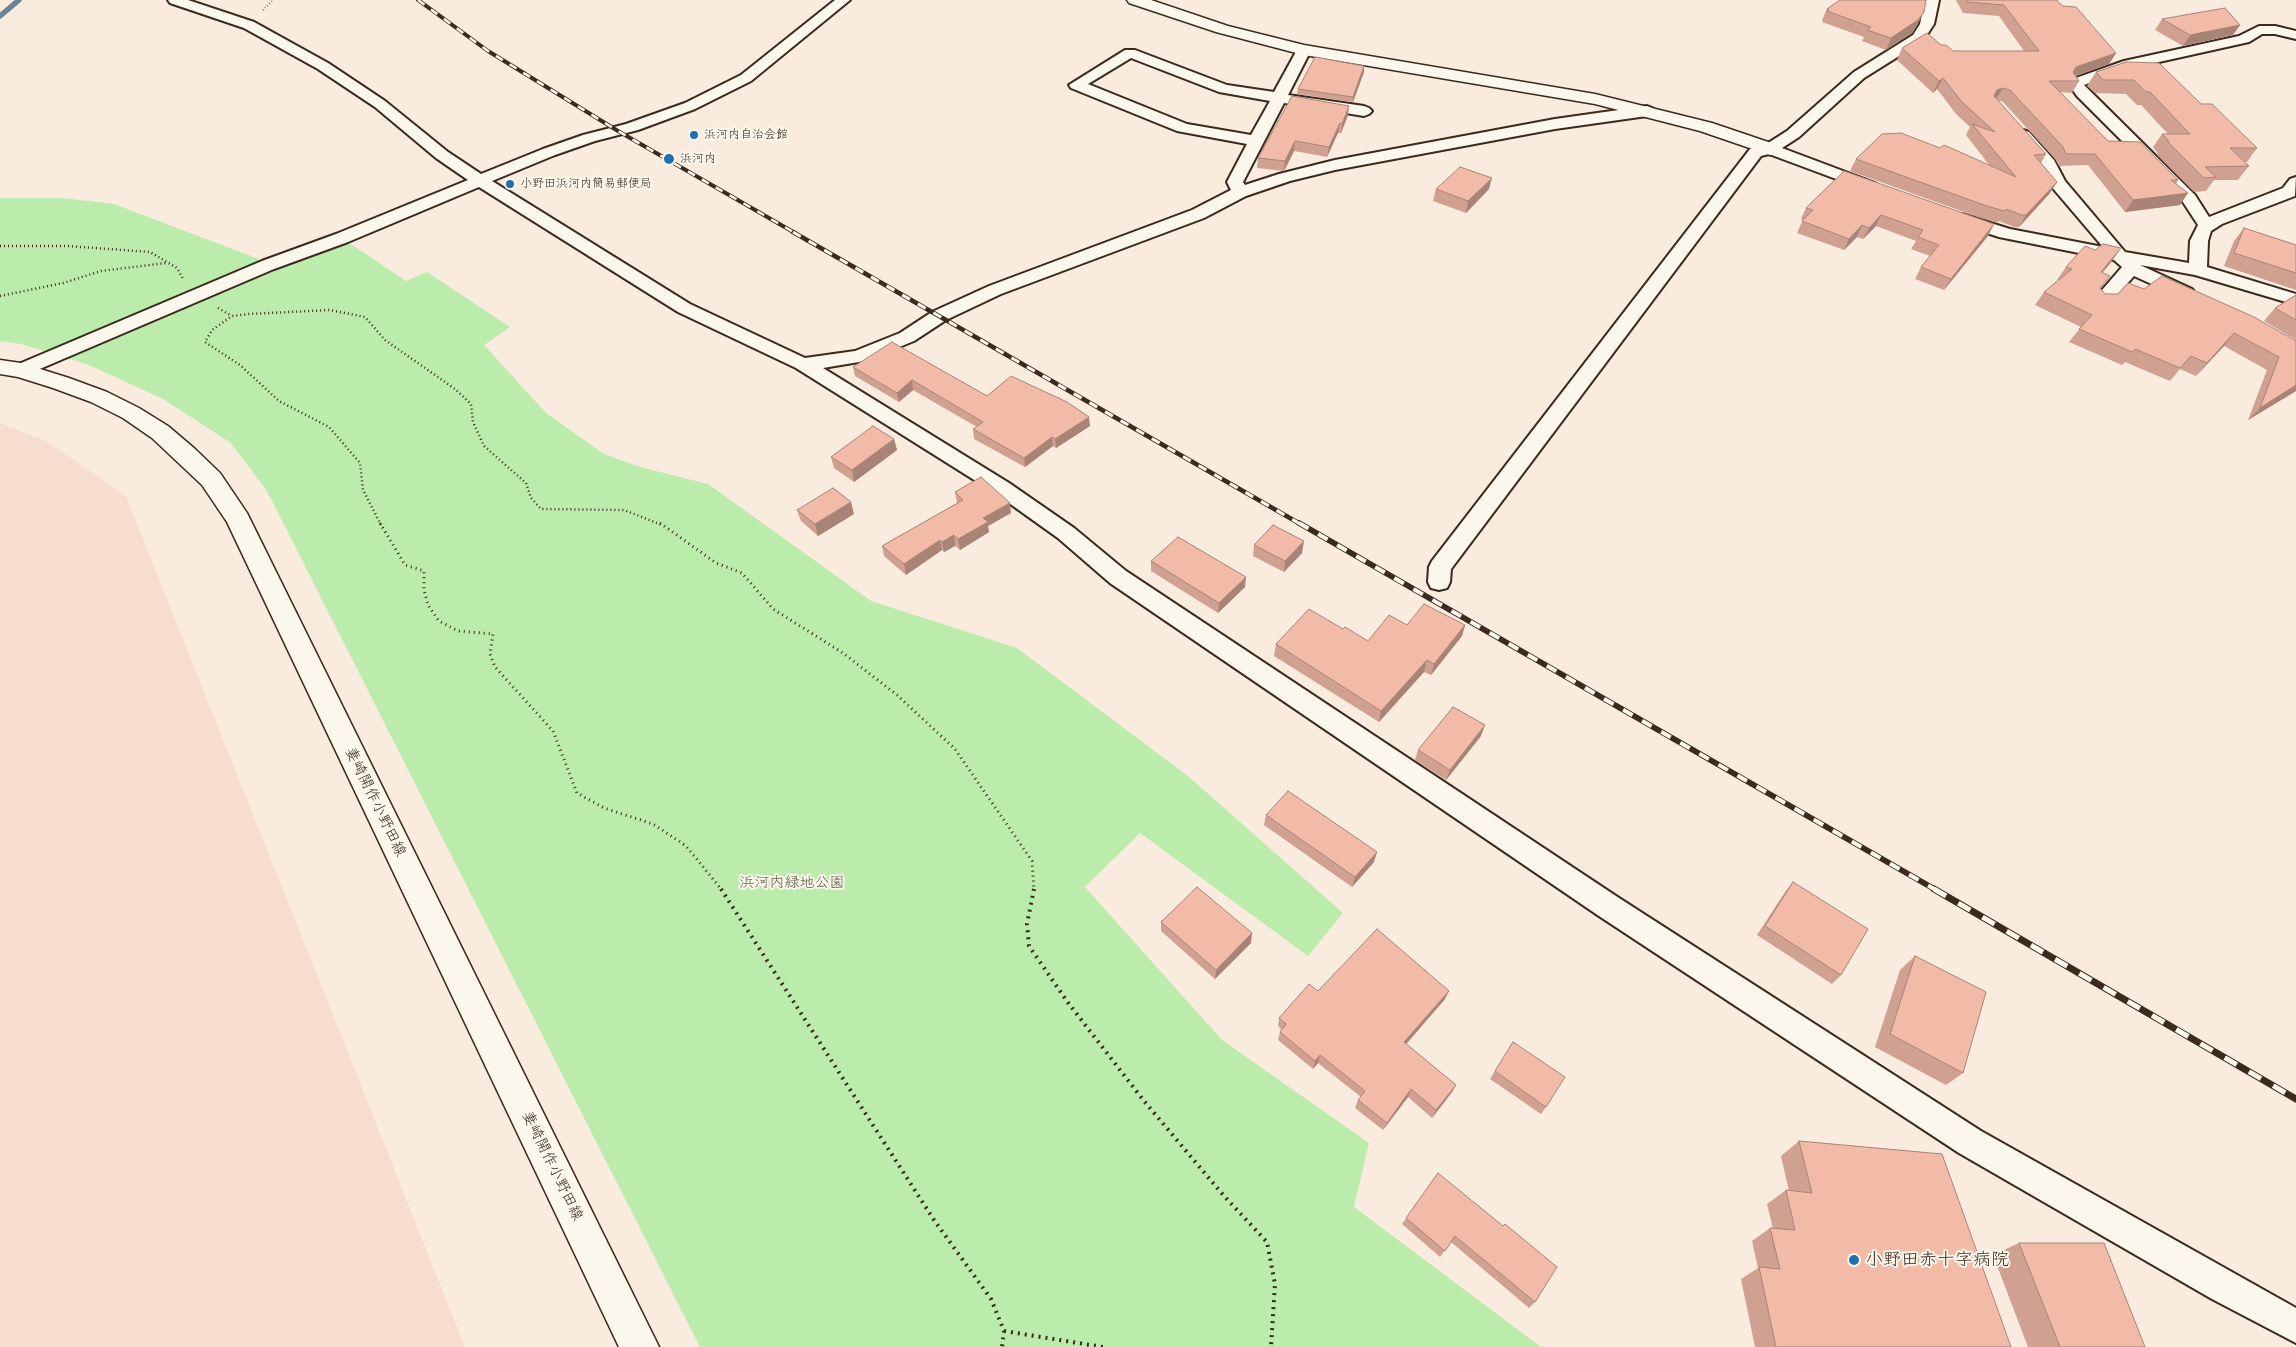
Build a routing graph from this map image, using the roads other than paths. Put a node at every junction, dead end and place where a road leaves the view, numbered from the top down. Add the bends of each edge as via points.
1 (175, 0) edge
2 (843, 0) edge
3 (1135, 0) edge
4 (1932, 0) edge
5 (2296, 35) edge
6 (1304, 50) junction
7 (1280, 98) junction
8 (1364, 111) dead end
9 (1648, 111) junction
10 (2010, 120) edge
11 (1256, 141) junction
12 (1770, 149) junction
13 (480, 181) junction
14 (2296, 182) edge
15 (1240, 192) junction
16 (1886, 192) edge
17 (1946, 214) edge
18 (2207, 226) junction
19 (2119, 255) junction
20 (2135, 270) junction
21 (2198, 270) junction
22 (2296, 300) edge
23 (2102, 301) edge
24 (2204, 302) edge
25 (803, 364) junction
26 (11, 368) edge
27 (1439, 582) dead end
28 (2296, 1326) edge
29 (639, 1347) edge

1 - 13 street via 249,25 324,66 380,104
2 - 13 street via 746,78 690,106 549,152
3 - 6 main road via 1222,29
4 - 12 street via 1927,24 1918,38 1859,75 1793,134
5 - 18 street via 2259,30 2244,39 2129,64 2075,82 2082,93 2189,199
6 - 7 street
6 - 9 main road via 1540,88
7 - 8 street
7 - 11 street
7 - 11 street via 1224,89 1130,53 1076,85 1183,128
9 - 12 main road
9 - 15 street via 1555,124 1335,165
10 - 19 street via 2048,163 2057,183
11 - 15 street via 1235,182
12 - 16 street
12 - 27 street via 1756,152 1598,357 1440,567
13 - 25 street via 684,308
13 - 26 street
14 - 18 street via 2289,192
15 - 25 street via 1198,214 995,290 940,316 907,337 866,354
17 - 19 street via 2005,233
18 - 21 street via 2199,241
19 - 20 street
19 - 21 street
20 - 23 street via 2130,269
20 - 24 street
21 - 22 street
25 - 28 street via 1002,488 1126,583 1609,907 1954,1131 2224,1288
26 - 29 main road, 妻崎開作小野田線 via 100,397 131,412 160,432 211,479 238,519

